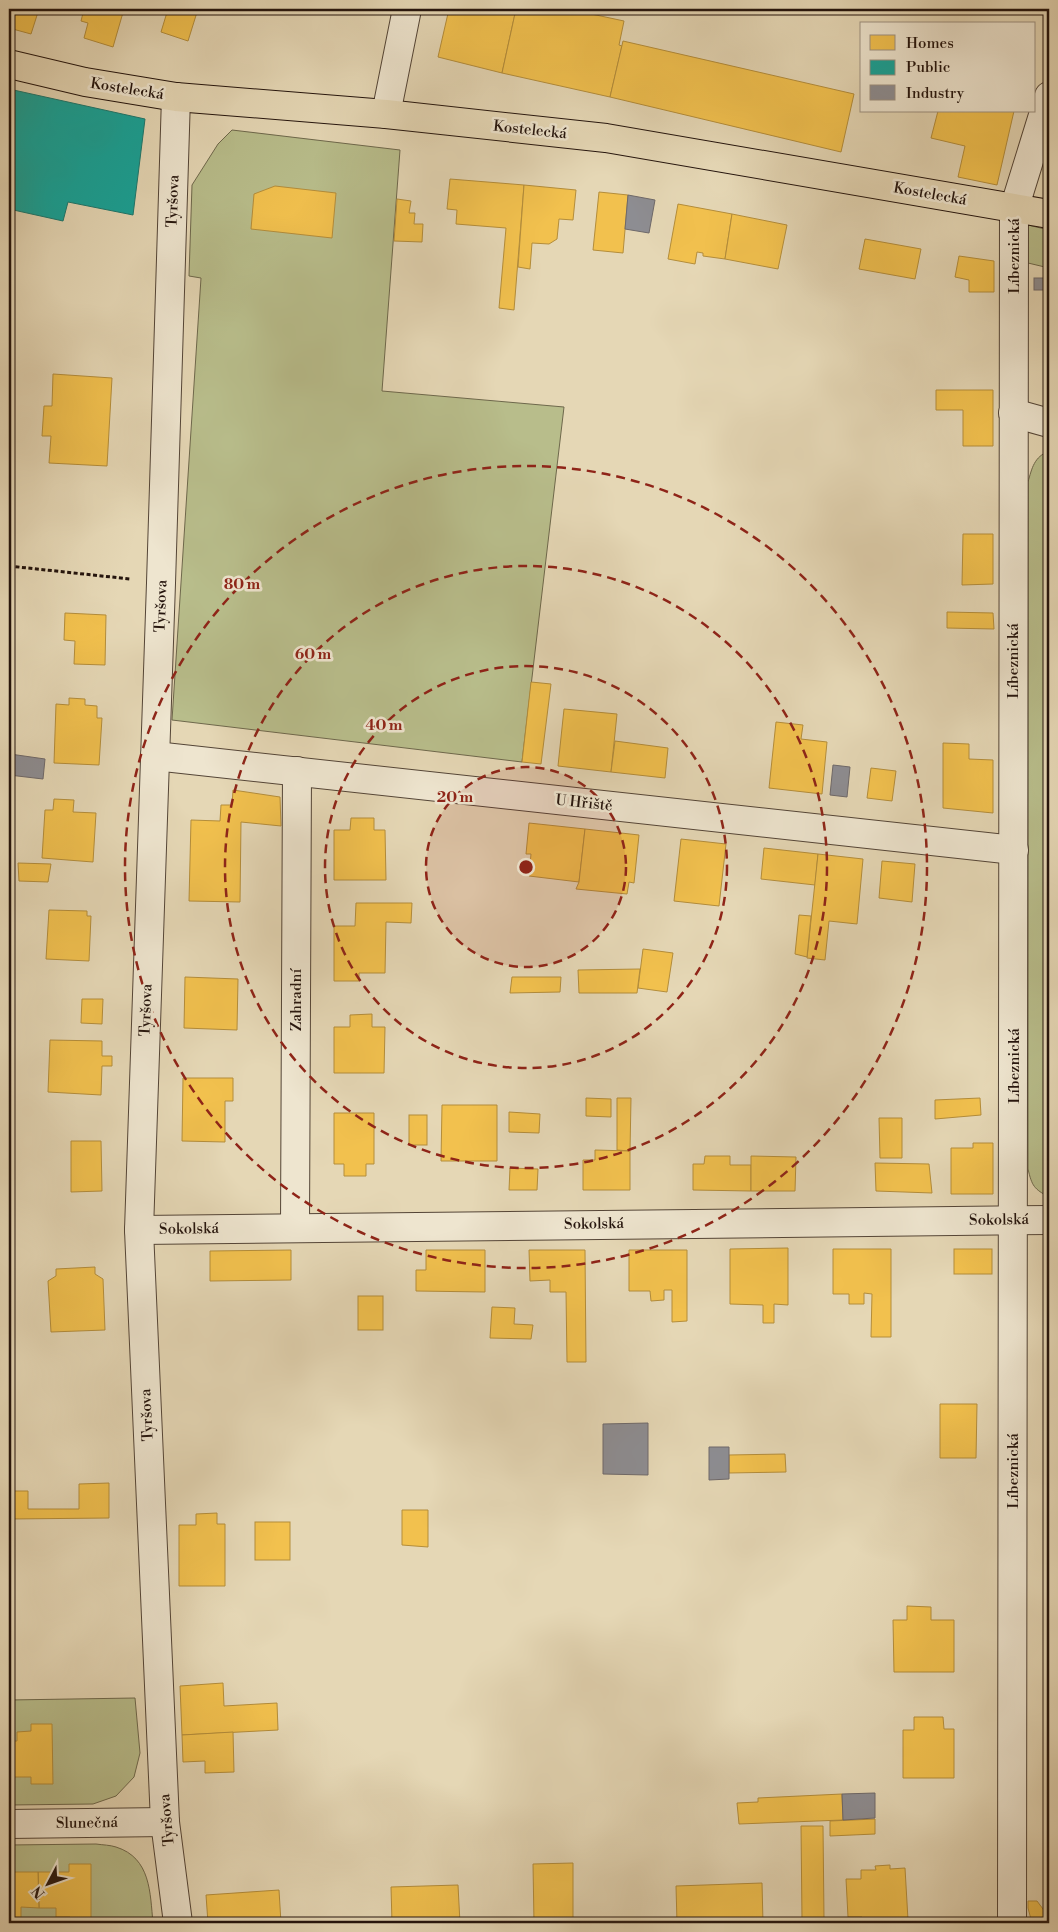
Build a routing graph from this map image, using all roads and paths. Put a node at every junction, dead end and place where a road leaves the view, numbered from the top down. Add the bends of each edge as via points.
1 (407, 9) edge
2 (9, 64) edge
3 (1049, 96) edge
4 (176, 97) junction
5 (386, 114) junction
6 (1014, 209) junction
7 (1049, 214) edge
8 (1013, 413) junction
9 (1049, 423) edge
10 (9, 566) edge
11 (161, 583) junction
12 (155, 756) junction
13 (296, 771) junction
14 (1014, 850) junction
15 (1014, 1220) junction
16 (1049, 1220) edge
17 (295, 1228) junction
18 (139, 1230) junction
19 (166, 1822) junction
20 (9, 1824) edge
21 (178, 1923) edge
22 (1012, 1923) edge

1 - 5 street
2 - 4 main road, Kostelecká via 85,82
3 - 6 street, Líbeznická
4 - 5 main road, Kostelecká
4 - 11 street, Tyršova
5 - 6 main road, Kostelecká via 606,138
6 - 7 main road, Kostelecká
6 - 8 street, Líbeznická
8 - 9 street
8 - 14 street, Líbeznická
10 - 11 path
11 - 12 street, Tyršova
12 - 13 street, U Hřiště
12 - 18 street, Tyršova
13 - 14 street, U Hřiště
13 - 17 street, Zahradní
14 - 15 street, Líbeznická
15 - 16 street, Sokolská
15 - 17 street, Sokolská
15 - 22 street, Líbeznická
17 - 18 street, Sokolská
18 - 19 street, Tyršova
19 - 20 street, Slunečná
19 - 21 street, Tyršova

